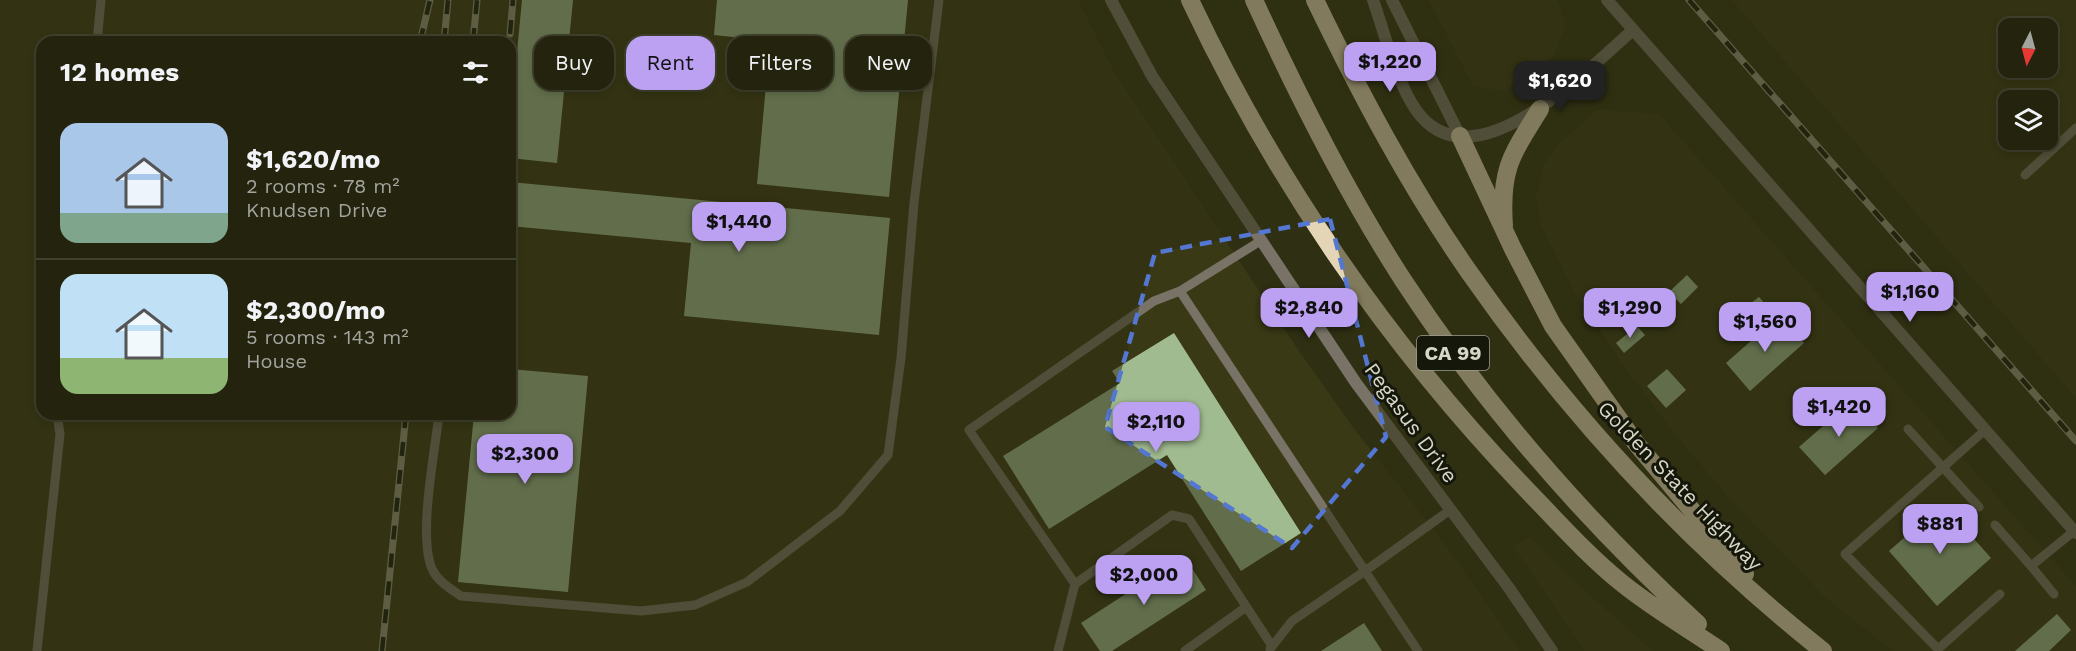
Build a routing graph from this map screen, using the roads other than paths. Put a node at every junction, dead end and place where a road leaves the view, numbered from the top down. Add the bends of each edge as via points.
1 (101, 0) edge
2 (939, 0) edge
3 (1111, 0) edge
4 (1190, 0) edge
5 (1254, 0) edge
6 (1315, 0) edge
7 (1373, 0) edge
8 (1392, 0) edge
9 (1607, 0) edge
10 (1633, 30) junction
11 (98, 36) edge
12 (1540, 109) junction
13 (2076, 128) edge
14 (1460, 136) junction
15 (2025, 175) dead end
16 (1505, 234) junction
17 (1262, 240) junction
18 (1180, 291) junction
19 (58, 420) edge
20 (438, 420) edge
21 (1908, 429) dead end
22 (1984, 430) junction
23 (1941, 467) junction
24 (1979, 507) dead end
25 (1450, 510) junction
26 (1995, 525) dead end
27 (2075, 532) edge
28 (2031, 566) junction
29 (1365, 571) junction
30 (1075, 584) junction
31 (2000, 594) dead end
32 (2054, 594) dead end
33 (1246, 607) junction
34 (1780, 617) junction
35 (1270, 649) edge
36 (37, 651) edge
37 (1058, 651) edge
38 (1185, 651) edge
39 (1418, 651) edge
40 (1552, 651) edge
41 (1721, 651) edge
42 (1728, 651) edge
43 (1822, 651) edge

1 - 11 lane
2 - 20 lane via 888,455 840,511 747,582 695,604 641,611 461,596 434,572 427,553
3 - 17 street, Pegasus Drive via 1152,76
4 - 41 highway via 1228,80 1314,220 1406,350 1488,450 1561,525 1623,584
5 - 42 highway, CA 99 via 1293,86 1353,195 1450,349 1573,500 1640,570
6 - 34 highway, Golden State Highway / CA 99 via 1379,127 1468,271 1540,368 1618,460 1700,544
7 - 14 street via 1416,111 1428,123
8 - 14 street
9 - 10 street
10 - 12 street
10 - 22 street
12 - 14 street via 1500,130
12 - 16 highway via 1508,164 1503,195
13 - 15 lane
14 - 16 highway
16 - 34 highway via 1553,326 1601,396
17 - 18 lane
17 - 25 street, Pegasus Drive via 1375,411
18 - 29 lane
18 - 30 lane via 1154,301 969,430
19 - 36 lane via 60,434
21 - 23 lane
22 - 23 lane
22 - 27 street
23 - 24 lane
23 - 31 lane via 1845,554 1938,649
25 - 29 lane
25 - 40 street, Pegasus Drive
26 - 28 lane
27 - 28 lane
28 - 32 lane
29 - 35 lane via 1292,621
29 - 39 lane
30 - 33 lane via 1172,515 1189,519
30 - 37 lane
33 - 35 lane
33 - 38 lane
34 - 43 highway, Golden State Highway / CA 99

